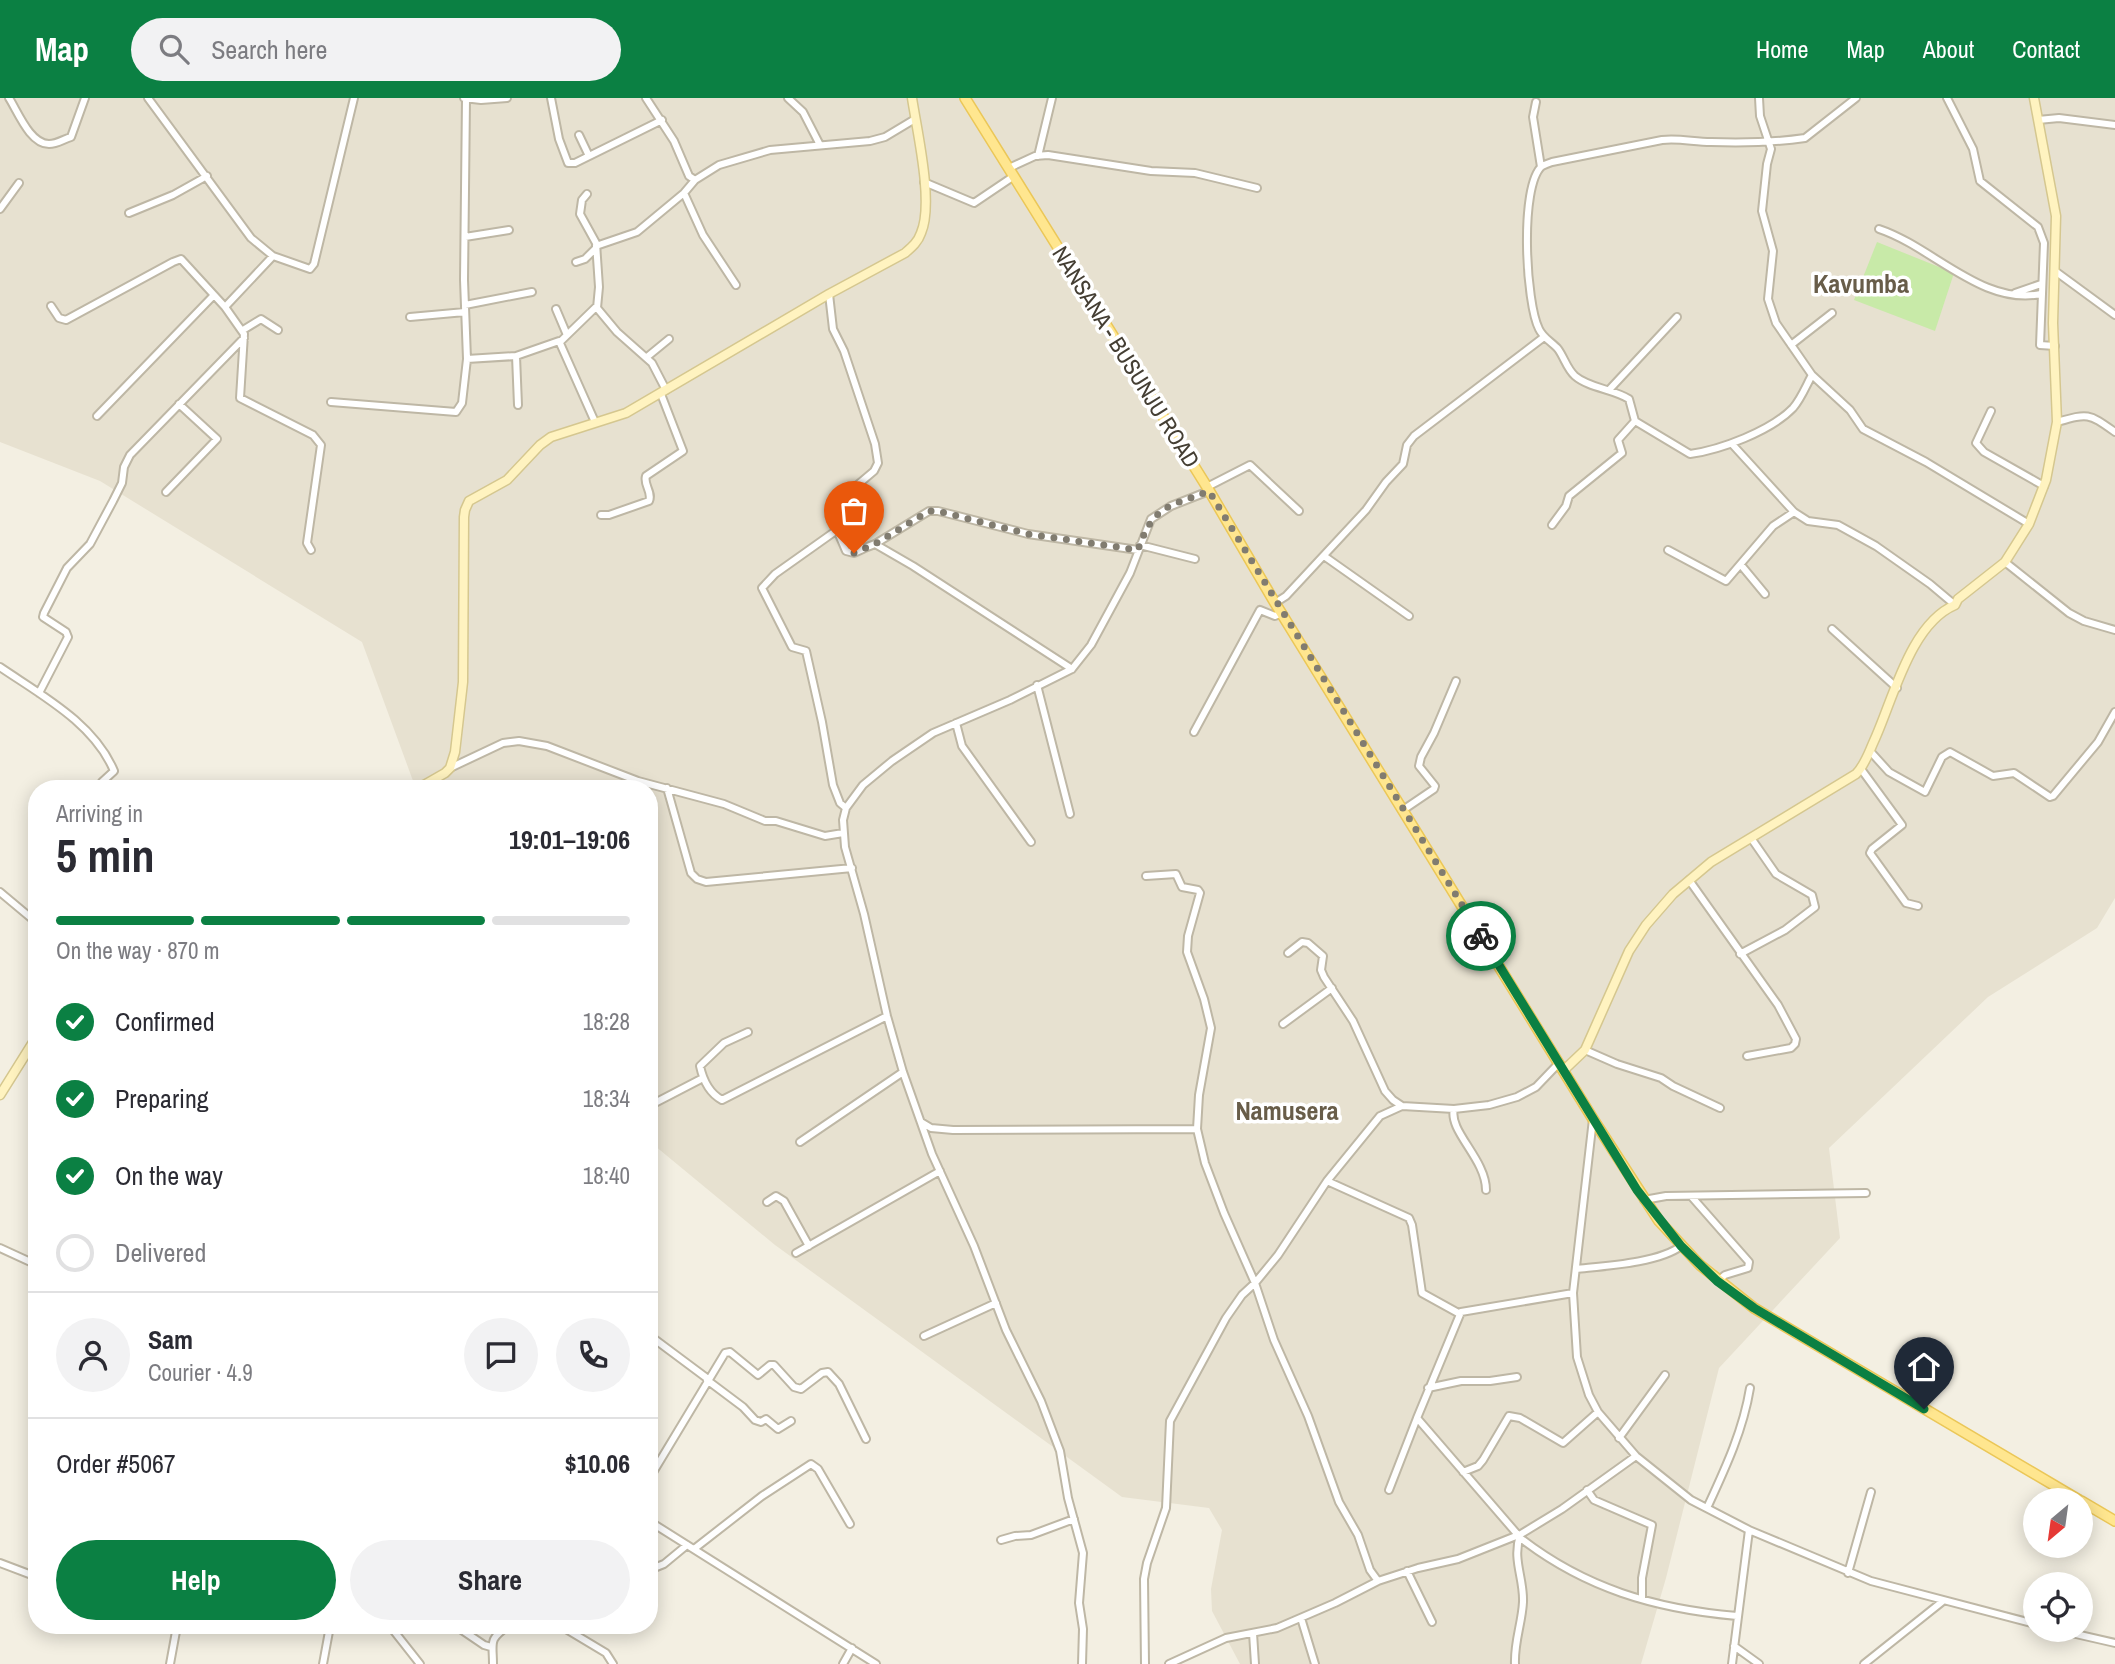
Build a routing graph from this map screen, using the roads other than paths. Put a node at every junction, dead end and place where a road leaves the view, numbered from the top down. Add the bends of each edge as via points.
1 (9, 98) edge
2 (148, 98) edge
3 (354, 98) edge
4 (465, 98) edge
5 (507, 98) edge
6 (551, 98) edge
7 (646, 98) edge
8 (788, 98) edge
9 (912, 98) edge
10 (965, 98) edge
11 (1052, 98) edge
12 (1759, 98) edge
13 (1856, 98) edge
14 (1947, 98) edge
15 (2034, 98) edge
16 (82, 99) edge
17 (1536, 102) dead end
18 (915, 119) junction
19 (662, 120) junction
20 (2038, 120) junction
21 (2115, 125) edge
22 (579, 135) dead end
23 (1768, 139) junction
24 (820, 145) junction
25 (589, 156) junction
26 (1038, 156) junction
27 (1541, 167) junction
28 (1011, 172) junction
29 (207, 176) junction
30 (695, 180) junction
31 (924, 182) junction
32 (19, 183) dead end
33 (1257, 188) dead end
34 (684, 193) junction
35 (587, 194) dead end
36 (0, 208) edge
37 (129, 213) dead end
38 (1879, 229) dead end
39 (509, 230) dead end
40 (465, 237) junction
41 (596, 247) junction
42 (274, 256) junction
43 (576, 262) dead end
44 (2055, 271) junction
45 (2041, 284) junction
46 (736, 285) dead end
47 (532, 292) dead end
48 (830, 294) junction
49 (2006, 294) junction
50 (2041, 294) junction
51 (214, 295) junction
52 (51, 306) dead end
53 (597, 306) junction
54 (225, 307) junction
55 (465, 309) junction
56 (556, 309) dead end
57 (1832, 313) dead end
58 (2115, 315) edge
59 (410, 317) dead end
60 (1677, 317) dead end
61 (243, 330) junction
62 (278, 330) dead end
63 (567, 335) junction
64 (1544, 337) junction
65 (244, 338) junction
66 (669, 339) dead end
67 (561, 341) junction
68 (1791, 345) junction
69 (2055, 346) junction
70 (516, 356) junction
71 (647, 357) junction
72 (467, 359) junction
73 (1812, 375) junction
74 (1609, 390) junction
75 (663, 392) junction
76 (331, 402) dead end
77 (179, 404) junction
78 (518, 405) dead end
79 (1992, 411) dead end
80 (97, 416) dead end
81 (1635, 421) junction
82 (595, 422) junction
83 (2057, 422) junction
84 (2115, 432) edge
85 (1732, 444) junction
86 (2044, 486) junction
87 (1208, 489) junction
88 (166, 492) dead end
89 (1299, 511) dead end
90 (1794, 512) junction
91 (601, 514) dead end
92 (1552, 524) dead end
93 (2029, 524) junction
94 (875, 544) junction
95 (1139, 548) junction
96 (863, 549) junction
97 (311, 550) dead end
98 (1668, 550) dead end
99 (1324, 556) junction
100 (1195, 559) dead end
101 (2005, 562) junction
102 (1741, 565) junction
103 (1765, 594) dead end
104 (1275, 603) junction
105 (1955, 605) junction
106 (1282, 613) junction
107 (1409, 617) dead end
108 (1832, 629) dead end
109 (2115, 630) edge
110 (0, 667) edge
111 (1072, 669) junction
112 (1456, 681) dead end
113 (1037, 685) junction
114 (1897, 688) junction
115 (39, 693) junction
116 (2115, 712) edge
117 (956, 723) junction
118 (1194, 732) dead end
119 (1870, 751) junction
120 (450, 768) junction
121 (1861, 769) junction
122 (105, 780) edge
123 (433, 780) edge
124 (638, 780) edge
125 (658, 786) edge
126 (667, 788) junction
127 (846, 808) junction
128 (1403, 810) junction
129 (1070, 814) dead end
130 (843, 833) junction
131 (1751, 838) junction
132 (1031, 842) dead end
133 (852, 868) junction
134 (1146, 876) dead end
135 (1689, 880) junction
136 (0, 892) edge
137 (1918, 906) dead end
138 (28, 915) edge
139 (1288, 953) dead end
140 (1740, 954) junction
141 (1332, 988) junction
142 (887, 1016) junction
143 (1283, 1024) dead end
144 (748, 1032) dead end
145 (28, 1050) edge
146 (1585, 1050) junction
147 (1747, 1056) dead end
148 (1561, 1066) junction
149 (903, 1072) junction
150 (703, 1078) junction
151 (0, 1095) edge
152 (658, 1102) edge
153 (1402, 1106) junction
154 (1720, 1108) dead end
155 (1454, 1109) junction
156 (1592, 1119) junction
157 (921, 1122) junction
158 (1197, 1129) junction
159 (800, 1142) dead end
160 (940, 1171) junction
161 (1327, 1181) junction
162 (1486, 1190) dead end
163 (1866, 1193) dead end
164 (1691, 1196) junction
165 (1644, 1200) junction
166 (767, 1202) dead end
167 (809, 1246) junction
168 (1681, 1246) junction
169 (0, 1248) edge
170 (796, 1253) dead end
171 (28, 1261) edge
172 (1576, 1269) junction
173 (1717, 1281) junction
174 (1255, 1283) junction
175 (1573, 1293) junction
176 (996, 1303) junction
177 (1460, 1314) junction
178 (924, 1336) dead end
179 (658, 1342) edge
180 (1665, 1375) dead end
181 (1517, 1377) dead end
182 (708, 1380) junction
183 (1428, 1388) junction
184 (1750, 1388) dead end
185 (1598, 1412) junction
186 (1417, 1418) junction
187 (791, 1421) dead end
188 (1619, 1438) junction
189 (866, 1439) dead end
190 (1636, 1456) junction
191 (658, 1464) edge
192 (1463, 1472) junction
193 (2059, 1488) edge
194 (1389, 1490) dead end
195 (1587, 1490) junction
196 (1871, 1492) dead end
197 (1707, 1508) junction
198 (2093, 1508) edge
199 (1074, 1519) junction
200 (2115, 1521) edge
201 (850, 1524) dead end
202 (658, 1527) edge
203 (1749, 1530) junction
204 (1519, 1535) junction
205 (1001, 1541) dead end
206 (687, 1545) junction
207 (694, 1549) junction
208 (0, 1563) edge
209 (658, 1566) edge
210 (1407, 1571) junction
211 (1848, 1573) junction
212 (28, 1574) edge
213 (1378, 1581) junction
214 (1642, 1599) junction
215 (1943, 1601) junction
216 (1737, 1616) junction
217 (1301, 1618) junction
218 (2023, 1621) edge
219 (1432, 1622) dead end
220 (1253, 1633) junction
221 (176, 1634) edge
222 (329, 1634) edge
223 (396, 1634) edge
224 (468, 1634) edge
225 (496, 1634) edge
226 (574, 1634) edge
227 (2093, 1638) edge
228 (2115, 1643) edge
229 (1734, 1646) junction
230 (491, 1647) junction
231 (852, 1648) junction
232 (170, 1664) edge
233 (323, 1664) edge
234 (420, 1664) edge
235 (493, 1664) edge
236 (614, 1664) edge
237 (843, 1664) edge
238 (876, 1664) edge
239 (1082, 1664) edge
240 (1145, 1664) edge
241 (1169, 1664) edge
242 (1255, 1664) edge
243 (1315, 1664) edge
244 (1515, 1664) edge
245 (1732, 1664) edge
246 (1759, 1664) edge
247 (1864, 1664) edge

1 - 16 street via 34,138 46,144 71,137
2 - 29 street
3 - 42 street via 314,264 310,269
4 - 5 street
4 - 40 street
6 - 25 street via 568,163
7 - 19 street
8 - 24 street via 803,112
9 - 18 street
10 - 28 main road, NANSANA - BUSUNJU ROAD
11 - 26 street
12 - 23 street
13 - 23 street via 1805,138
14 - 45 street via 1973,149 1980,181 2042,232
15 - 20 street
17 - 27 street via 1533,117
18 - 24 street via 885,137
18 - 31 street
19 - 25 street
19 - 30 street
20 - 21 street
20 - 44 street via 2056,216
22 - 25 street
23 - 27 street via 1661,140
23 - 68 street via 1772,149 1762,211 1773,251 1768,299 1776,323
24 - 30 street via 751,155 719,165
26 - 28 street
26 - 33 street via 1195,173
27 - 64 street via 1531,191 1527,261 1535,317
28 - 31 street via 974,203
28 - 87 main road, NANSANA - BUSUNJU ROAD
29 - 37 street
29 - 42 street via 251,238
30 - 34 street
31 - 48 street via 925,217 915,244 905,254
32 - 36 street
34 - 41 street via 637,232
34 - 46 street via 703,235
35 - 41 street via 580,214
38 - 49 street
39 - 40 street
40 - 55 street
41 - 43 street
41 - 53 street
42 - 54 street
44 - 58 street
44 - 69 street
45 - 49 street
45 - 50 street
47 - 55 street
48 - 75 street
48 - 96 street via 834,329 878,463 833,509
49 - 50 street
50 - 69 street via 2040,345
51 - 52 street via 185,261 177,260 66,320
51 - 54 street
51 - 80 street
53 - 63 street
53 - 71 street via 617,332
54 - 61 street
55 - 59 street
55 - 72 street
56 - 63 street
57 - 68 street
60 - 74 street
61 - 62 street via 263,319
61 - 65 street
63 - 67 street
64 - 74 street via 1559,350 1575,376
64 - 99 street via 1414,436 1403,464
65 - 77 street
65 - 97 street via 240,398 313,435 321,445 307,543
66 - 71 street
67 - 70 street
67 - 82 street
68 - 73 street
69 - 83 street
70 - 72 street
70 - 78 street
71 - 75 street
72 - 76 street via 462,404 456,412
73 - 85 street via 1783,416
73 - 93 street via 1850,410 1863,429
74 - 81 street via 1629,399
75 - 82 street via 614,418
75 - 91 street via 683,451 646,476 649,501
77 - 88 street via 217,439
77 - 115 street via 130,455 113,500 89,544 67,568 44,613 43,617 68,637
79 - 86 street via 1976,443
81 - 85 street via 1689,454
81 - 92 street via 1618,440 1622,453 1569,496
82 - 120 street via 551,437 517,471 467,505 463,682
83 - 84 street via 2091,416
83 - 86 street
85 - 90 street
86 - 93 street
87 - 89 street via 1250,465
87 - 95 street via 1157,514 1146,527
87 - 104 main road, NANSANA - BUSUNJU ROAD
90 - 102 street via 1773,526
90 - 105 street via 1808,521 1838,525 1876,546
93 - 101 street
94 - 95 street via 929,511 938,511 1028,534
94 - 96 street
94 - 111 street
95 - 100 street
95 - 111 street via 1091,645
96 - 127 street via 846,551 837,530 762,588 792,647 806,651 832,785
98 - 102 street via 1723,581
99 - 104 street
99 - 107 street
101 - 105 street
101 - 109 street via 2068,613
102 - 103 street
104 - 106 main road, NANSANA - BUSUNJU ROAD
105 - 114 street via 1929,623
106 - 118 street via 1275,616 1260,610
106 - 128 main road, NANSANA - BUSUNJU ROAD
108 - 114 street
110 - 115 street
111 - 113 street
112 - 128 street via 1419,766 1434,789
113 - 117 street
113 - 129 street
114 - 119 street
115 - 122 street via 78,723 109,761 114,774
116 - 119 street via 2098,742 2050,797 2014,773 1993,776 1950,752 1942,757 1925,792 1889,772
117 - 127 street via 892,761 863,785
117 - 132 street via 962,746
119 - 121 street
120 - 123 street
120 - 124 street via 514,741 547,746
121 - 131 street
121 - 137 street via 1902,825 1872,849 1871,856 1906,903
125 - 126 street
126 - 130 street via 765,821 825,836
126 - 133 street via 691,873 697,879 706,882
127 - 130 street
128 - 148 main road, NANSANA - BUSUNJU ROAD
130 - 133 street
131 - 135 street
131 - 140 street via 1776,874 1812,895 1815,907
133 - 142 street
134 - 158 street via 1176,874 1182,887 1200,894 1187,952 1210,1027
135 - 140 street
135 - 146 street via 1660,908 1629,951
136 - 138 street
139 - 141 street via 1299,943 1308,943 1323,956 1321,970
140 - 147 street via 1780,1007 1796,1039 1791,1048
141 - 143 street
141 - 153 street via 1353,1021 1385,1091
142 - 149 street
142 - 150 street via 722,1100
144 - 150 street via 708,1057 700,1066
145 - 151 street
146 - 148 street
146 - 154 street via 1661,1078
148 - 155 street via 1517,1097
148 - 156 main road, NANSANA - BUSUNJU ROAD
149 - 157 street
149 - 159 street
150 - 152 street
153 - 155 street
153 - 161 street via 1380,1116
155 - 162 street via 1453,1119 1476,1157
156 - 165 main road, NANSANA - BUSUNJU ROAD
156 - 172 street
157 - 158 street via 953,1130
157 - 160 street
158 - 174 street via 1205,1163
160 - 167 street
160 - 176 street
161 - 174 street
161 - 177 street via 1409,1218 1422,1293
163 - 164 street
164 - 165 street
164 - 173 street via 1749,1262 1748,1268
165 - 168 main road, NANSANA - BUSUNJU ROAD
166 - 167 street via 776,1196 784,1201
167 - 170 street
168 - 172 street via 1619,1265
168 - 173 main road, NANSANA - BUSUNJU ROAD
169 - 171 street
172 - 175 street
173 - 193 main road, NANSANA - BUSUNJU ROAD via 1788,1330
174 - 213 street via 1339,1502
174 - 240 street via 1226,1318 1170,1421 1166,1508 1144,1579
175 - 177 street
175 - 185 street via 1577,1357
176 - 178 street
176 - 199 street via 1060,1451
177 - 183 street
179 - 182 street
180 - 188 street
181 - 183 street
182 - 187 street via 755,1420 766,1419 778,1429
182 - 189 street via 723,1355 730,1352 755,1374 774,1365 793,1387 801,1389 828,1372 839,1384
182 - 191 street
183 - 186 street
184 - 197 street via 1738,1440
185 - 188 street
185 - 192 street via 1563,1443 1508,1416 1483,1460
186 - 192 street
186 - 194 street
188 - 190 street
190 - 195 street
190 - 197 street via 1675,1489
192 - 204 street
195 - 204 street
195 - 214 street via 1594,1500 1652,1525
196 - 211 street
197 - 203 street
198 - 200 main road, NANSANA - BUSUNJU ROAD
199 - 205 street
199 - 239 street via 1083,1553 1079,1603
201 - 207 street via 818,1468 811,1464
202 - 206 street
203 - 211 street
203 - 216 street
204 - 210 street via 1458,1559
204 - 214 street via 1550,1561 1590,1582
204 - 244 street via 1516,1563 1523,1602
206 - 207 street
206 - 209 street
207 - 231 street
208 - 212 street
210 - 213 street
210 - 219 street
211 - 215 street
213 - 217 street
214 - 216 street
215 - 218 street
215 - 247 street
216 - 229 street
217 - 220 street
217 - 243 street
220 - 241 street via 1226,1638
220 - 242 street
221 - 232 street
222 - 233 street
223 - 234 street
224 - 230 street
225 - 230 street
226 - 236 street via 606,1653
227 - 228 street
229 - 245 street
229 - 246 street
230 - 235 street
231 - 237 street
231 - 238 street

